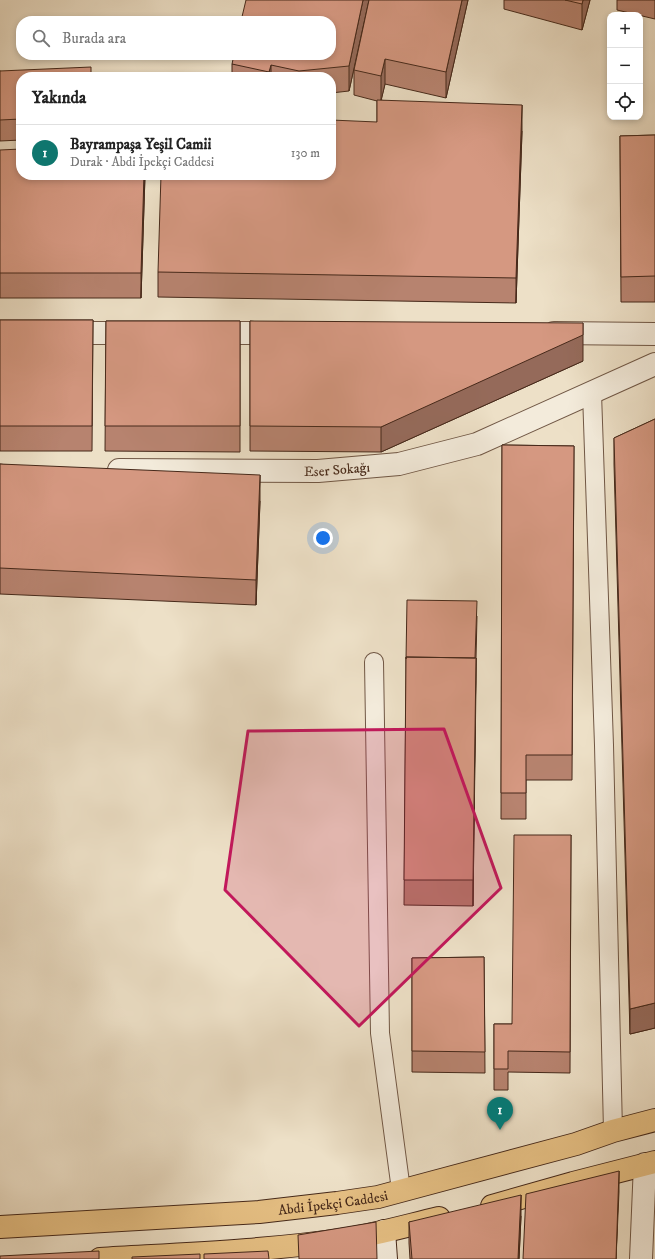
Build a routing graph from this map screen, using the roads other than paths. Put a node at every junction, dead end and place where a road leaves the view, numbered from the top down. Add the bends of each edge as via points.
1 (48, 333) edge
2 (159, 333) edge
3 (190, 333) edge
4 (302, 333) edge
5 (532, 333) edge
6 (655, 334) edge
7 (655, 364) edge
8 (592, 393) junction
9 (103, 470) edge
10 (374, 662) dead end
11 (655, 1120) edge
12 (612, 1131) junction
13 (650, 1163) edge
14 (401, 1190) junction
15 (378, 1196) junction
16 (0, 1228) edge
17 (384, 1231) junction
18 (274, 1253) edge
19 (110, 1259) edge
20 (386, 1259) edge
21 (641, 1259) edge

1 - 2 street
3 - 4 street
5 - 6 street
7 - 8 street, Eser Sokağı
8 - 9 street, Eser Sokağı via 477,444 399,464 318,471
8 - 12 lane via 604,744
10 - 14 lane via 380,1033
11 - 12 main road, Abdi İpekçi Caddesi
12 - 14 main road, Abdi İpekçi Caddesi via 576,1144
13 - 17 main road via 467,1212
13 - 21 street
14 - 15 main road, Abdi İpekçi Caddesi
15 - 16 main road, Abdi İpekçi Caddesi via 259,1212
15 - 17 main road
17 - 18 main road
17 - 20 street
18 - 19 main road via 222,1252

